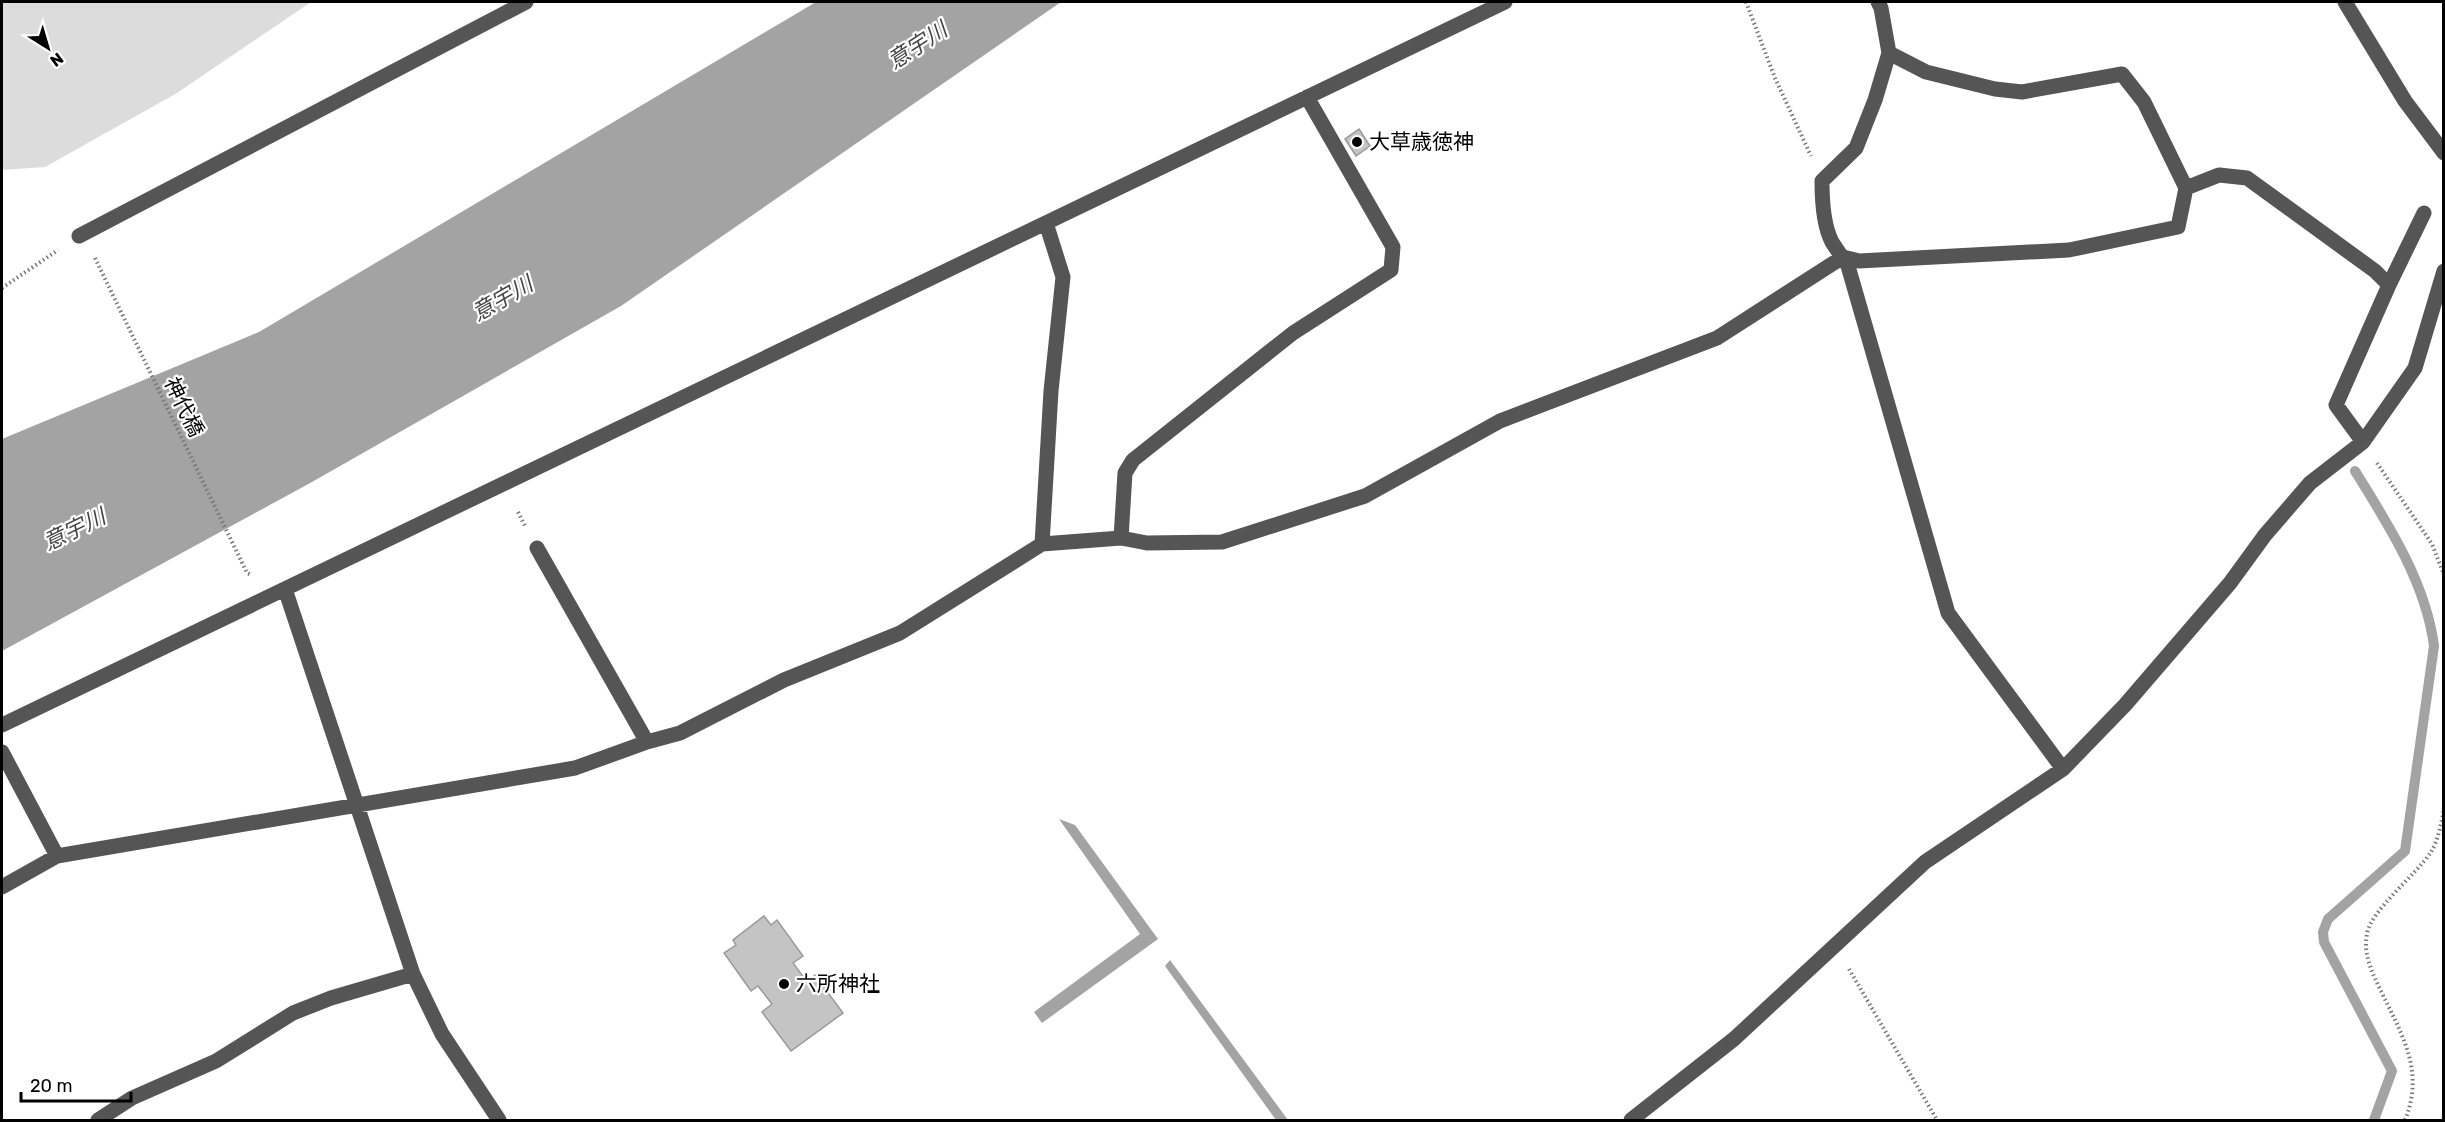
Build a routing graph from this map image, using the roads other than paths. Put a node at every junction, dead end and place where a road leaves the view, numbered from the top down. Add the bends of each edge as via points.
1 (526, 2) edge
2 (1505, 2) edge
3 (1878, 2) edge
4 (2344, 2) edge
5 (1889, 53) junction
6 (1307, 97) junction
7 (2444, 153) edge
8 (2186, 188) junction
9 (2424, 213) dead end
10 (1046, 223) junction
11 (79, 236) road end
12 (1843, 257) junction
13 (2444, 271) edge
14 (2390, 285) junction
15 (2363, 442) junction
16 (1121, 538) junction
17 (1042, 544) junction
18 (537, 548) dead end
19 (285, 589) junction
20 (2, 725) edge
21 (647, 742) junction
22 (2, 753) edge
23 (2063, 769) junction
24 (356, 804) junction
25 (57, 856) junction
26 (2, 887) edge
27 (413, 974) junction
28 (98, 1120) edge
29 (499, 1120) edge
30 (1631, 1120) edge

1 - 11 street
2 - 6 street
3 - 5 street
4 - 7 street via 2405,101
5 - 8 street via 1926,72 2022,92 2122,74 2144,102
5 - 12 street via 1856,148 1822,181 1831,240
6 - 10 street
6 - 16 street via 1393,247 1391,270 1293,333 1133,460 1125,473
8 - 12 street via 2178,226 2069,250 1859,261
8 - 14 street via 2219,176 2247,178
9 - 14 street
10 - 17 street via 1064,277 1051,391
10 - 19 street
12 - 16 street via 1717,338 1500,422 1365,496 1222,542 1147,543
12 - 23 street via 1948,613
13 - 15 street via 2415,368
14 - 15 street via 2336,405
15 - 23 street via 2310,483 2125,705
16 - 17 street
17 - 21 street via 900,633 784,680 680,734
18 - 21 street
19 - 20 street
19 - 24 street
21 - 24 street via 575,768
22 - 25 street
23 - 30 street via 1925,862 1734,1039
24 - 25 street
24 - 27 street
25 - 26 street
27 - 28 street via 293,1012 216,1061 132,1098
27 - 29 street via 442,1034

